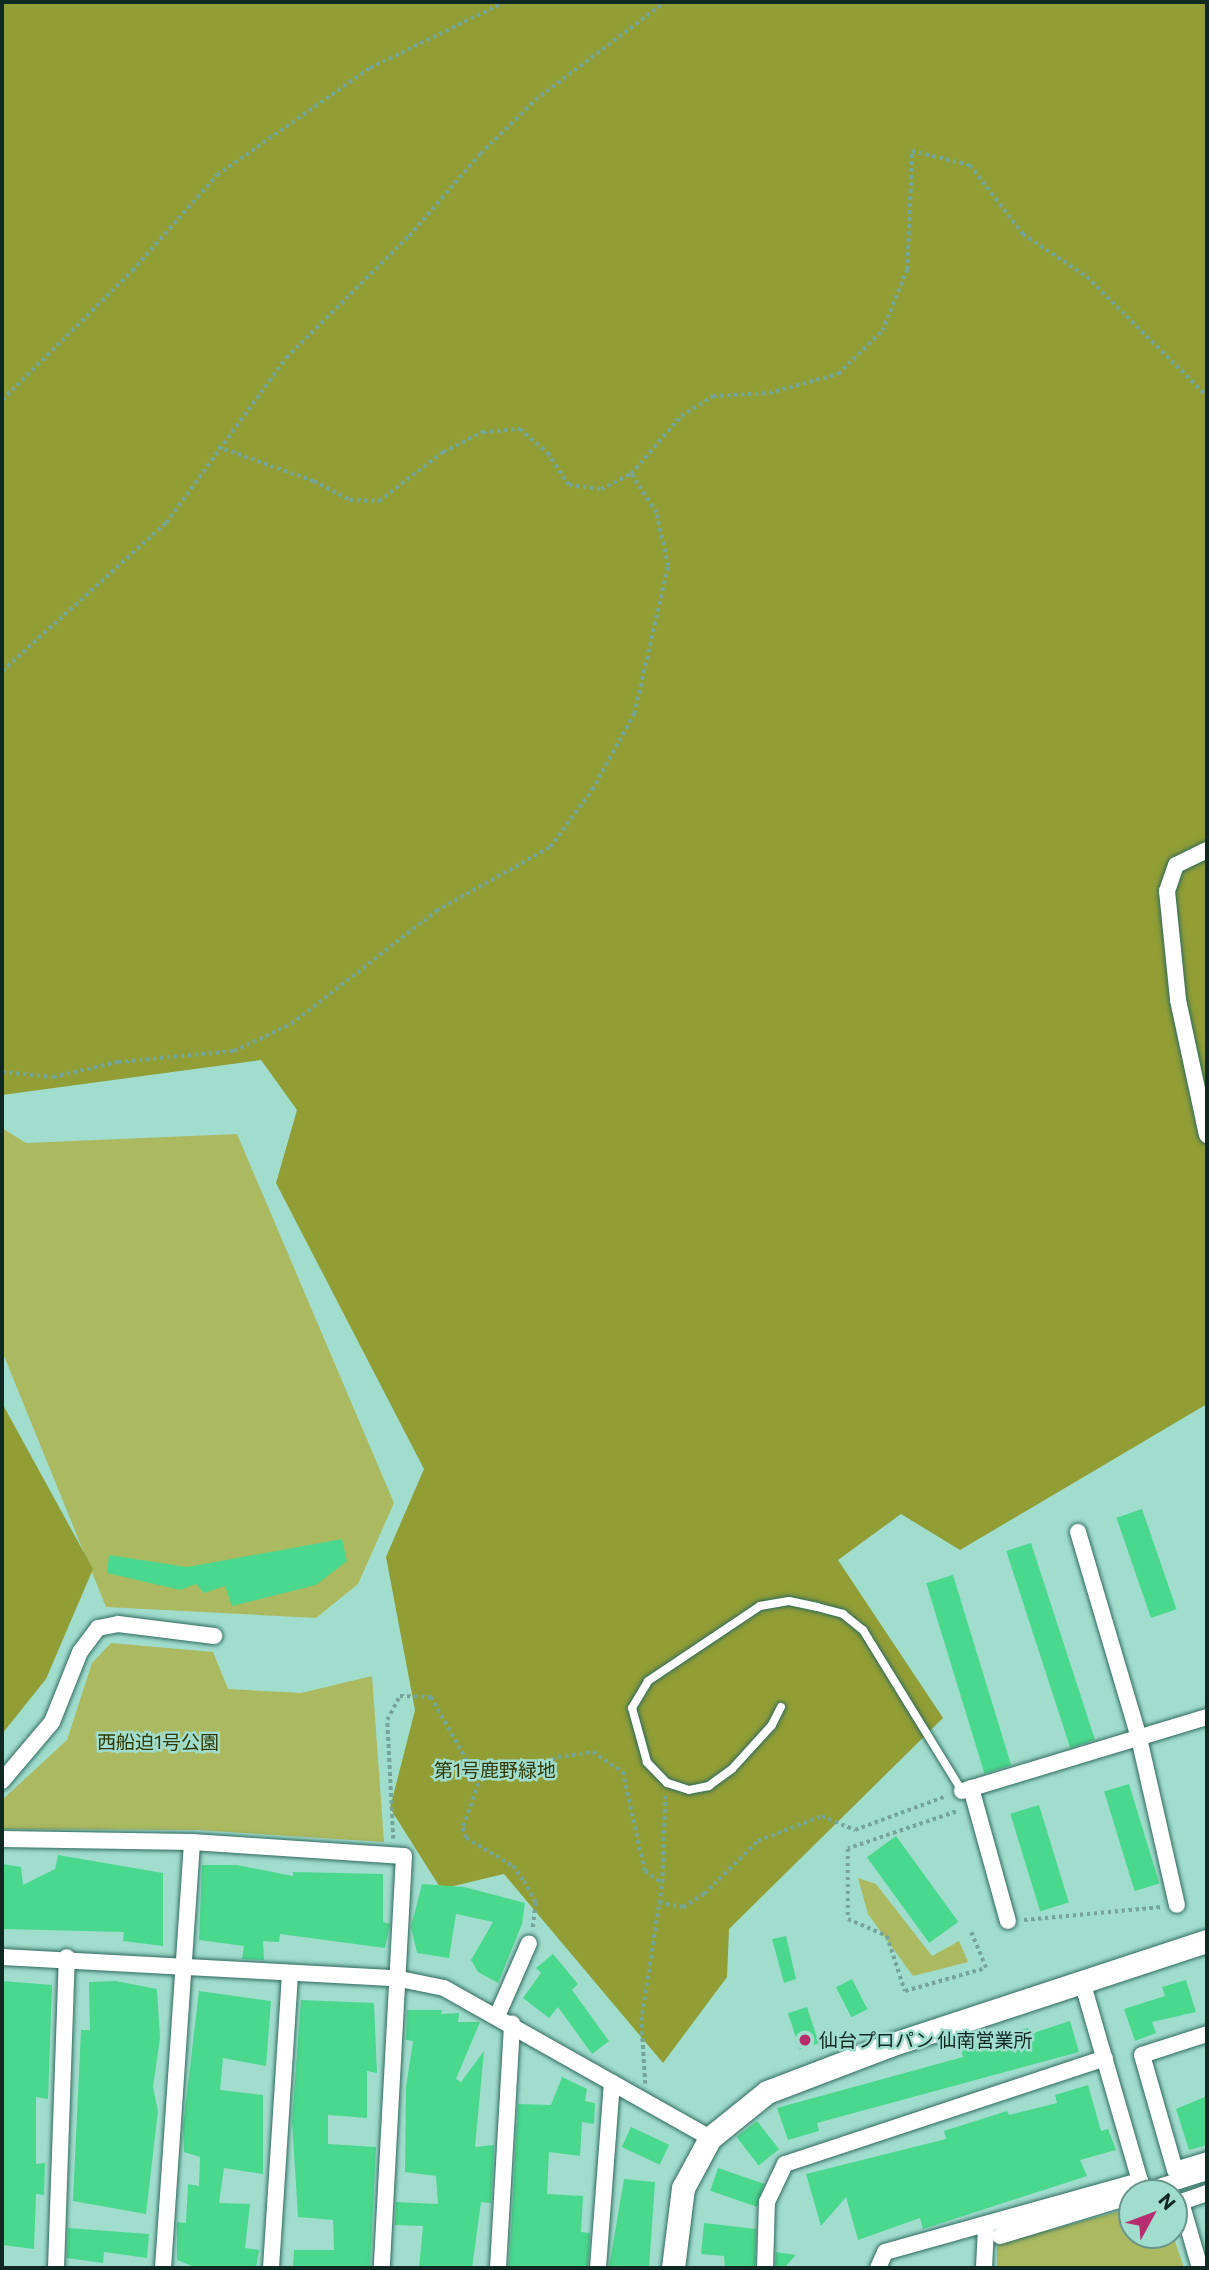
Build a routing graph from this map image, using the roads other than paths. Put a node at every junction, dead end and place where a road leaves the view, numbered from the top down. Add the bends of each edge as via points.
1 (1207, 850) edge
2 (1207, 1135) edge
3 (1078, 1532) dead end
4 (214, 1636) dead end
5 (781, 1707) dead end
6 (1207, 1717) edge
7 (1139, 1738) junction
8 (2, 1781) edge
9 (966, 1789) junction
10 (2, 1839) edge
11 (192, 1842) junction
12 (1177, 1905) road end
13 (1008, 1921) road end
14 (1207, 1941) edge
15 (529, 1943) road end
16 (2, 1957) edge
17 (67, 1957) junction
18 (182, 1969) junction
19 (290, 1976) junction
20 (395, 1978) junction
21 (1082, 1982) junction
22 (498, 2014) junction
23 (512, 2023) junction
24 (1207, 2034) edge
25 (1105, 2058) junction
26 (612, 2083) junction
27 (710, 2138) junction
28 (1207, 2160) edge
29 (1207, 2172) edge
30 (1185, 2179) edge
31 (1207, 2193) edge
32 (1118, 2200) edge
33 (986, 2227) junction
34 (1000, 2236) dead end
35 (55, 2268) edge
36 (163, 2268) edge
37 (271, 2268) edge
38 (382, 2268) edge
39 (498, 2268) edge
40 (598, 2268) edge
41 (673, 2268) edge
42 (765, 2268) edge
43 (878, 2268) edge
44 (984, 2268) edge
45 (1200, 2268) edge

1 - 2 street via 1176,865 1167,891 1178,1000
3 - 7 street
4 - 8 street via 118,1624 98,1628 80,1652 52,1722
5 - 9 lane via 754,1748 709,1786 689,1790 667,1783 647,1762 636,1738 632,1708 648,1681 760,1606 789,1601 843,1614 863,1630
6 - 7 street
7 - 9 street
7 - 12 street
9 - 13 street
10 - 11 street
11 - 18 street
11 - 20 street via 404,1856
14 - 21 street
15 - 22 street
16 - 17 street
17 - 18 street
17 - 35 street
18 - 19 street
18 - 36 street
19 - 20 street
19 - 37 street
20 - 22 street via 444,1988
20 - 38 street
21 - 25 street
21 - 27 street via 795,2079 743,2109
22 - 23 street
23 - 26 street
23 - 39 street
24 - 28 street via 1142,2055 1175,2170
25 - 33 street via 1140,2180
25 - 42 street via 785,2164 767,2202
26 - 27 street
26 - 40 street
27 - 41 street via 683,2188
29 - 30 street
31 - 45 street via 1181,2202
32 - 34 street
33 - 43 street via 885,2252
33 - 44 street

